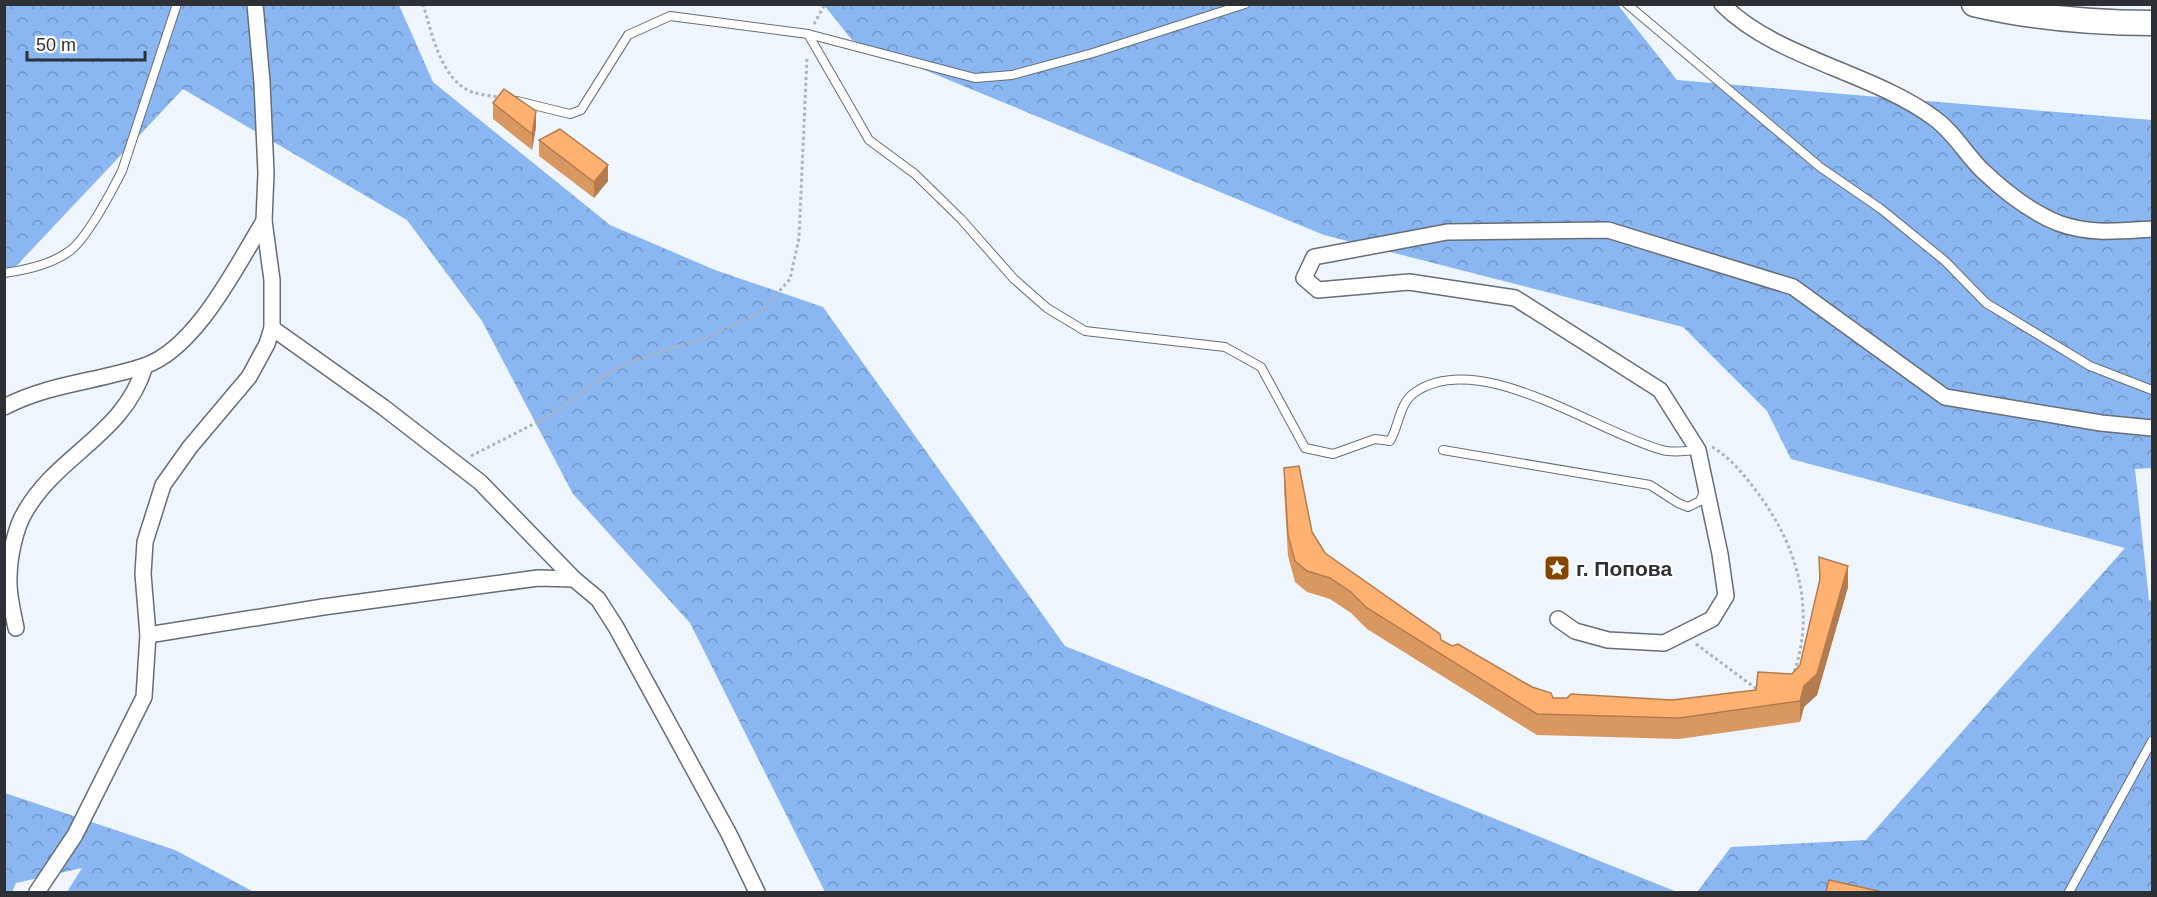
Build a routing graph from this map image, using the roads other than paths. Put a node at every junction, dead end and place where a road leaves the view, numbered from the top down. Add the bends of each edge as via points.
1 (177, 4) edge
2 (255, 4) edge
3 (1245, 4) edge
4 (1627, 4) edge
5 (1722, 4) edge
6 (1974, 4) edge
7 (2152, 23) edge
8 (808, 34) junction
9 (502, 98) edge
10 (264, 221) junction
11 (2152, 229) edge
12 (4, 273) edge
13 (272, 328) junction
14 (145, 366) junction
15 (2152, 390) edge
16 (4, 407) edge
17 (2152, 428) edge
18 (1443, 450) dead end
19 (1698, 450) junction
20 (1706, 485) junction
21 (574, 579) junction
22 (1558, 619) dead end
23 (16, 628) dead end
24 (148, 635) junction
25 (2152, 741) edge
26 (37, 892) edge
27 (758, 892) edge
28 (2069, 892) edge

1 - 12 lane via 122,171 110,194 73,248 49,262
2 - 10 street via 266,173
3 - 8 lane via 1093,53 1012,75 975,78
4 - 15 lane via 1820,167 1938,255 1986,303 2090,366
5 - 11 street via 1776,41 1855,75 1935,118 1983,171 2026,206 2088,232
6 - 7 highway via 2017,15
8 - 9 lane via 670,16 628,35 581,110 570,114
8 - 19 lane via 869,140 915,174 1014,279 1047,308 1085,331 1225,347 1261,367 1305,448 1333,454 1375,439 1390,441 1401,410 1413,393 1451,380 1476,379 1516,390 1664,451
10 - 13 street via 272,280
10 - 14 street via 198,325 179,347
13 - 21 street via 480,482
13 - 24 street via 249,377 163,485 146,542 143,574
14 - 16 street via 32,393
14 - 23 street via 140,382 117,418 44,485 24,512 9,579
17 - 19 street via 1945,397 1793,287 1608,230 1447,232 1314,257 1304,278 1318,290 1409,282 1515,298 1660,390
18 - 20 lane via 1650,485 1688,507 1700,501
19 - 20 street
20 - 22 street via 1726,596 1712,619 1664,643 1608,640 1575,631
21 - 24 street via 538,578 472,585
21 - 27 street via 598,599 616,627
24 - 26 street via 144,697 75,835
25 - 28 lane

